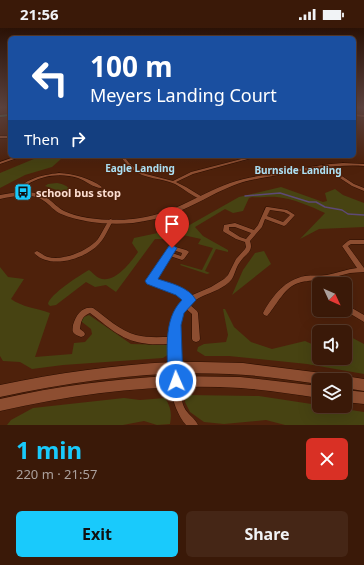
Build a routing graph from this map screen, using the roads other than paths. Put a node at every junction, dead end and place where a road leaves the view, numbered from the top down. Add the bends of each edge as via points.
1 (15, 158) edge
2 (123, 158) edge
3 (250, 158) edge
4 (0, 163) edge
5 (324, 166) junction
6 (364, 166) edge
7 (173, 182) junction
8 (100, 187) dead end
9 (364, 190) edge
10 (15, 194) junction
11 (0, 197) edge
12 (202, 199) junction
13 (264, 216) junction
14 (111, 221) junction
15 (255, 232) junction
16 (247, 241) junction
17 (364, 242) edge
18 (37, 253) dead end
19 (169, 254) dead end
20 (363, 270) edge
21 (327, 277) edge
22 (312, 279) edge
23 (187, 302) junction
24 (352, 312) edge
25 (266, 313) dead end
26 (364, 319) edge
27 (81, 334) dead end
28 (196, 339) dead end
29 (175, 340) junction
30 (175, 367) junction
31 (312, 378) edge
32 (176, 381) junction
33 (352, 383) edge
34 (364, 385) edge
35 (0, 391) edge
36 (312, 391) edge
37 (352, 397) edge
38 (364, 398) edge
39 (0, 405) edge
40 (187, 423) edge

1 - 4 street
2 - 7 street via 137,172
3 - 7 street via 197,172
5 - 6 street
5 - 9 street
5 - 12 street via 247,180 225,187
7 - 12 street
8 - 10 street via 77,176 61,174 32,180
10 - 11 street
10 - 14 street via 39,197 65,213
12 - 14 street via 178,211 158,217
13 - 13 street via 266,209 270,207 285,210 293,215 284,224
13 - 15 street
14 - 18 street via 97,243 78,255 50,259
15 - 16 street
15 - 16 street via 234,225 226,226 226,231
16 - 23 street via 248,250 238,259 225,282
17 - 20 street via 350,242 345,246
19 - 23 street via 151,281 180,292
20 - 21 street
22 - 25 street via 287,286
23 - 28 street via 195,313
23 - 29 street via 176,318
24 - 26 street
27 - 29 street via 76,330 78,318 85,311 91,310 130,337 143,340
29 - 30 street
30 - 31 main road via 233,368
30 - 32 main road
30 - 35 main road via 81,375
32 - 36 main road via 230,382
32 - 39 main road via 100,386
32 - 40 street via 178,405
33 - 34 main road
37 - 38 main road

